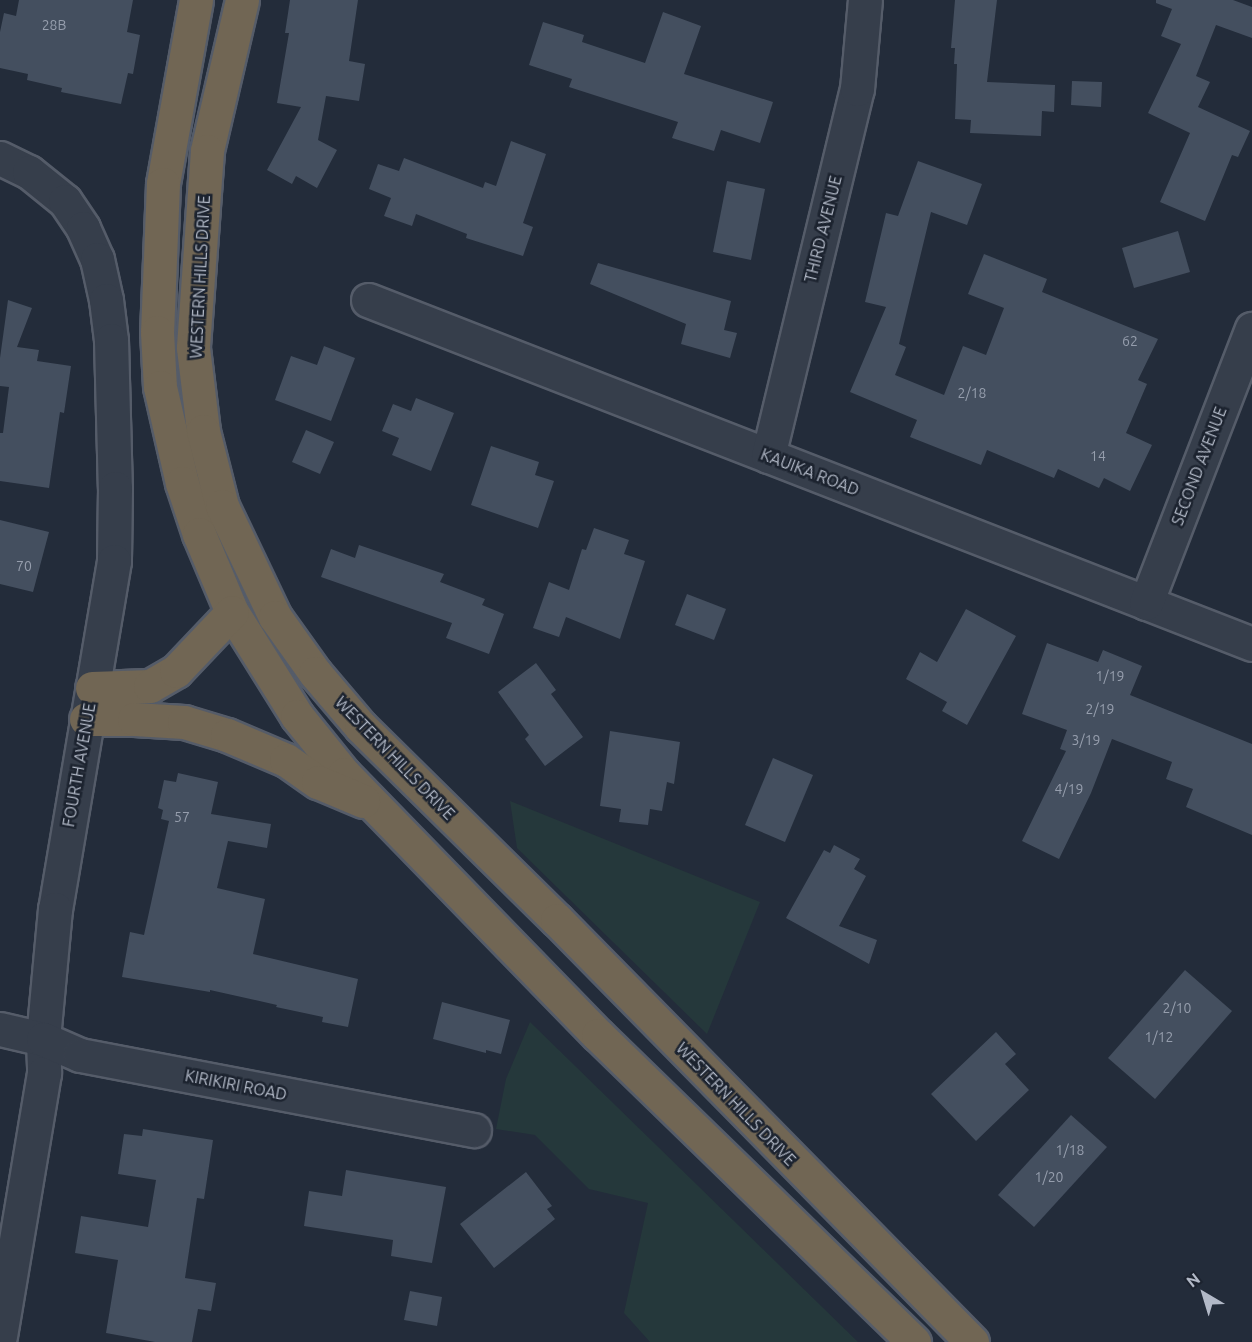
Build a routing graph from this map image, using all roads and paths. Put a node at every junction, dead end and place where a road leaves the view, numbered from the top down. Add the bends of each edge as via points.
1 (196, 0) edge
2 (242, 0) edge
3 (865, 0) edge
4 (0, 158) edge
5 (368, 300) dead end
6 (1252, 328) edge
7 (768, 456) junction
8 (1146, 603) junction
9 (232, 612) junction
10 (1252, 644) edge
11 (89, 704) junction
12 (375, 807) junction
13 (0, 1029) edge
14 (43, 1039) junction
15 (474, 1130) dead end
16 (906, 1277) junction
17 (877, 1305) junction
18 (0, 1336) edge
19 (914, 1342) edge
20 (972, 1342) edge

1 - 9 highway via 163,184 157,332 160,387 182,483
2 - 16 highway, WESTERN HILLS DRIVE via 207,151 193,348 203,431 222,506 275,617 361,727
3 - 7 street, THIRD AVENUE via 857,88
4 - 11 street, FOURTH AVENUE via 29,172 64,201 83,228 97,259 106,300 114,390 114,561
5 - 7 street, KAUIKA ROAD
6 - 8 street, SECOND AVENUE
7 - 8 street, KAUIKA ROAD
8 - 10 street, KAUIKA ROAD
9 - 11 highway via 176,671 150,686
9 - 12 highway via 297,716
11 - 12 highway via 135,719 184,722 206,729 286,760 318,782
11 - 14 street, FOURTH AVENUE via 55,909
12 - 17 highway via 598,1035
13 - 14 street, KIRIKIRI ROAD
14 - 15 street, KIRIKIRI ROAD via 80,1055
14 - 18 street, FOURTH AVENUE via 44,1073
16 - 17 highway
16 - 20 highway, WESTERN HILLS DRIVE
17 - 19 highway

